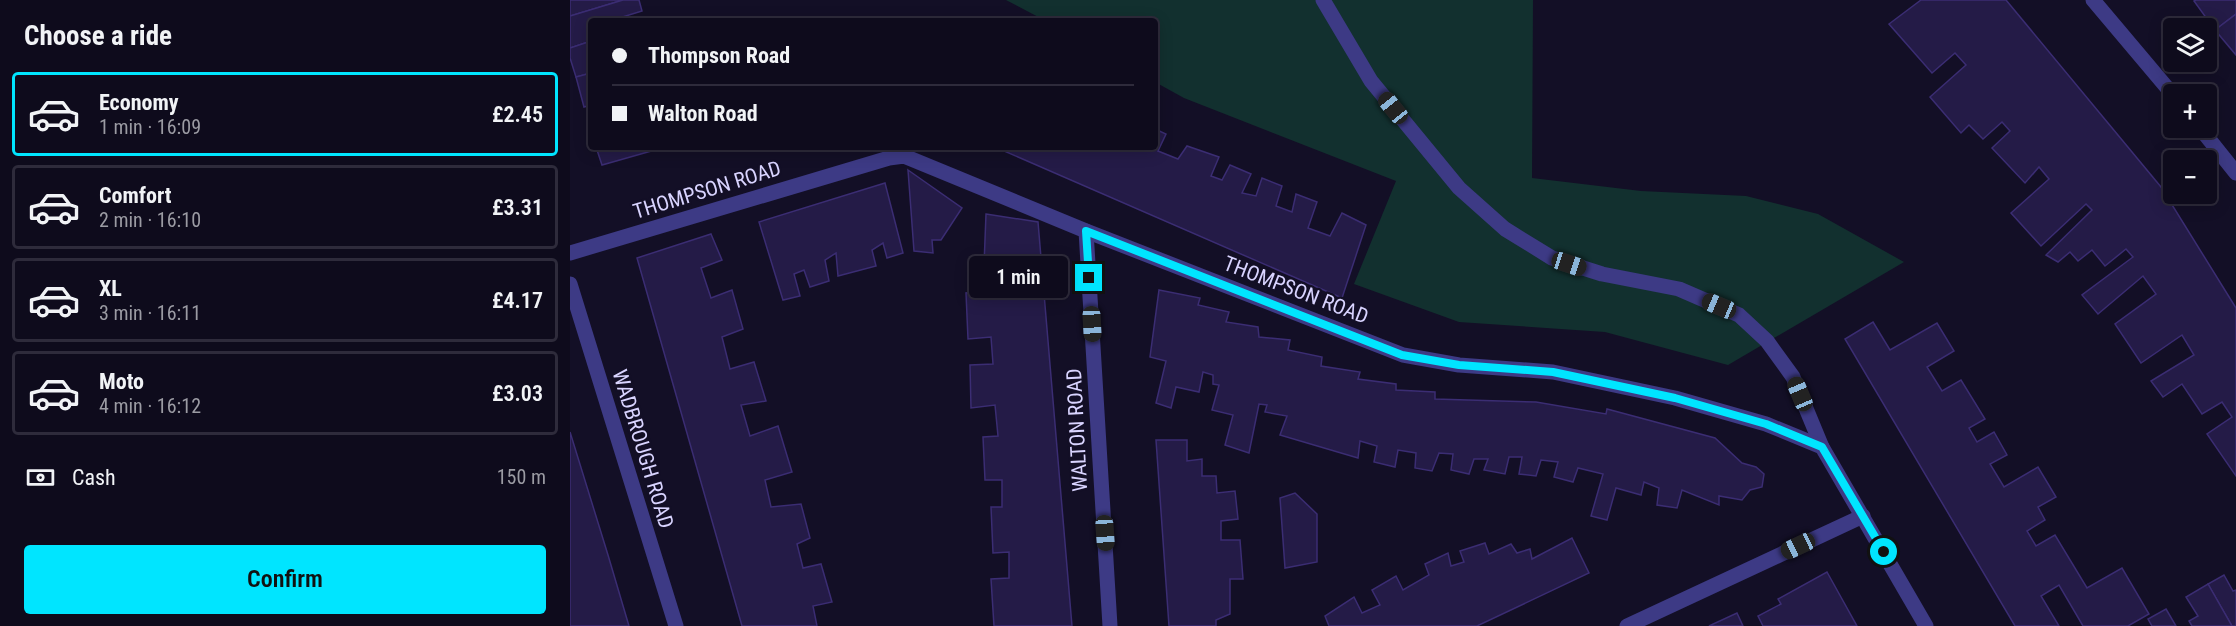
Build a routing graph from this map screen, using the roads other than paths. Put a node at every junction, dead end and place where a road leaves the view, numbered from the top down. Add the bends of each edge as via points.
1 (1323, 0) edge
2 (2093, 0) edge
3 (2164, 84) edge
4 (2208, 138) edge
5 (2236, 173) edge
6 (1086, 231) junction
7 (570, 254) edge
8 (570, 284) edge
9 (1822, 447) junction
10 (1863, 516) junction
11 (676, 626) edge
12 (1110, 626) edge
13 (1628, 626) edge
14 (1926, 626) edge

1 - 9 street via 1371,81 1467,195 1505,229 1552,258 1602,274 1679,289 1739,315 1767,341 1793,377
2 - 3 street
4 - 5 street
6 - 7 street, THOMPSON ROAD via 904,156
6 - 9 street, THOMPSON ROAD via 1402,355 1459,365 1553,372 1675,398 1766,424
6 - 12 street, WALTON ROAD
8 - 11 street, WADBROUGH ROAD
9 - 10 street
10 - 13 street
10 - 14 street

